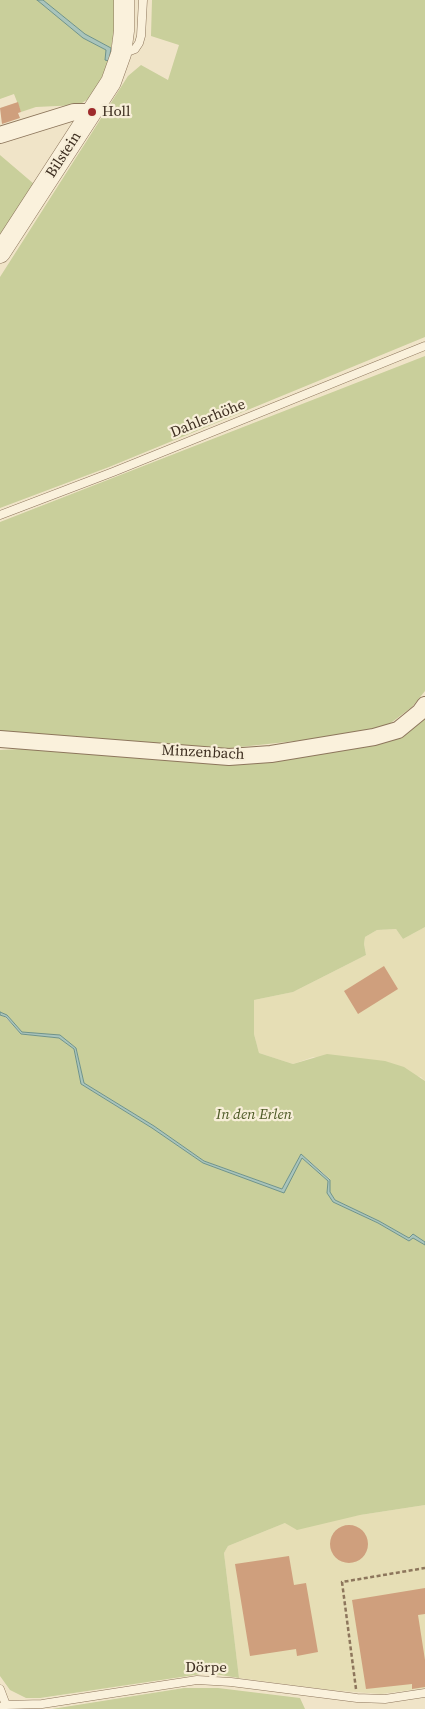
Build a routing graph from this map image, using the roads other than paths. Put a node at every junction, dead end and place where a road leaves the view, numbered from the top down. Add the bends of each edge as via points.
1 (124, 0) edge
2 (143, 0) edge
3 (121, 54) junction
4 (92, 112) junction
5 (0, 135) edge
6 (0, 253) edge
7 (425, 346) edge
8 (0, 515) edge
9 (425, 705) edge
10 (0, 739) edge
11 (0, 1689) edge
12 (425, 1693) edge
13 (3, 1706) edge

1 - 3 street, Bilstein
2 - 3 lane via 142,36 135,49
3 - 4 street, Bilstein via 111,82
4 - 5 street via 74,112
4 - 6 street, Bilstein
7 - 8 lane, Dahlerhöhe
9 - 10 street, Minzenbach via 398,730 271,754 229,757
11 - 13 lane, Dörpe
12 - 13 lane, Dörpe via 385,1699 357,1698 197,1680 42,1704

